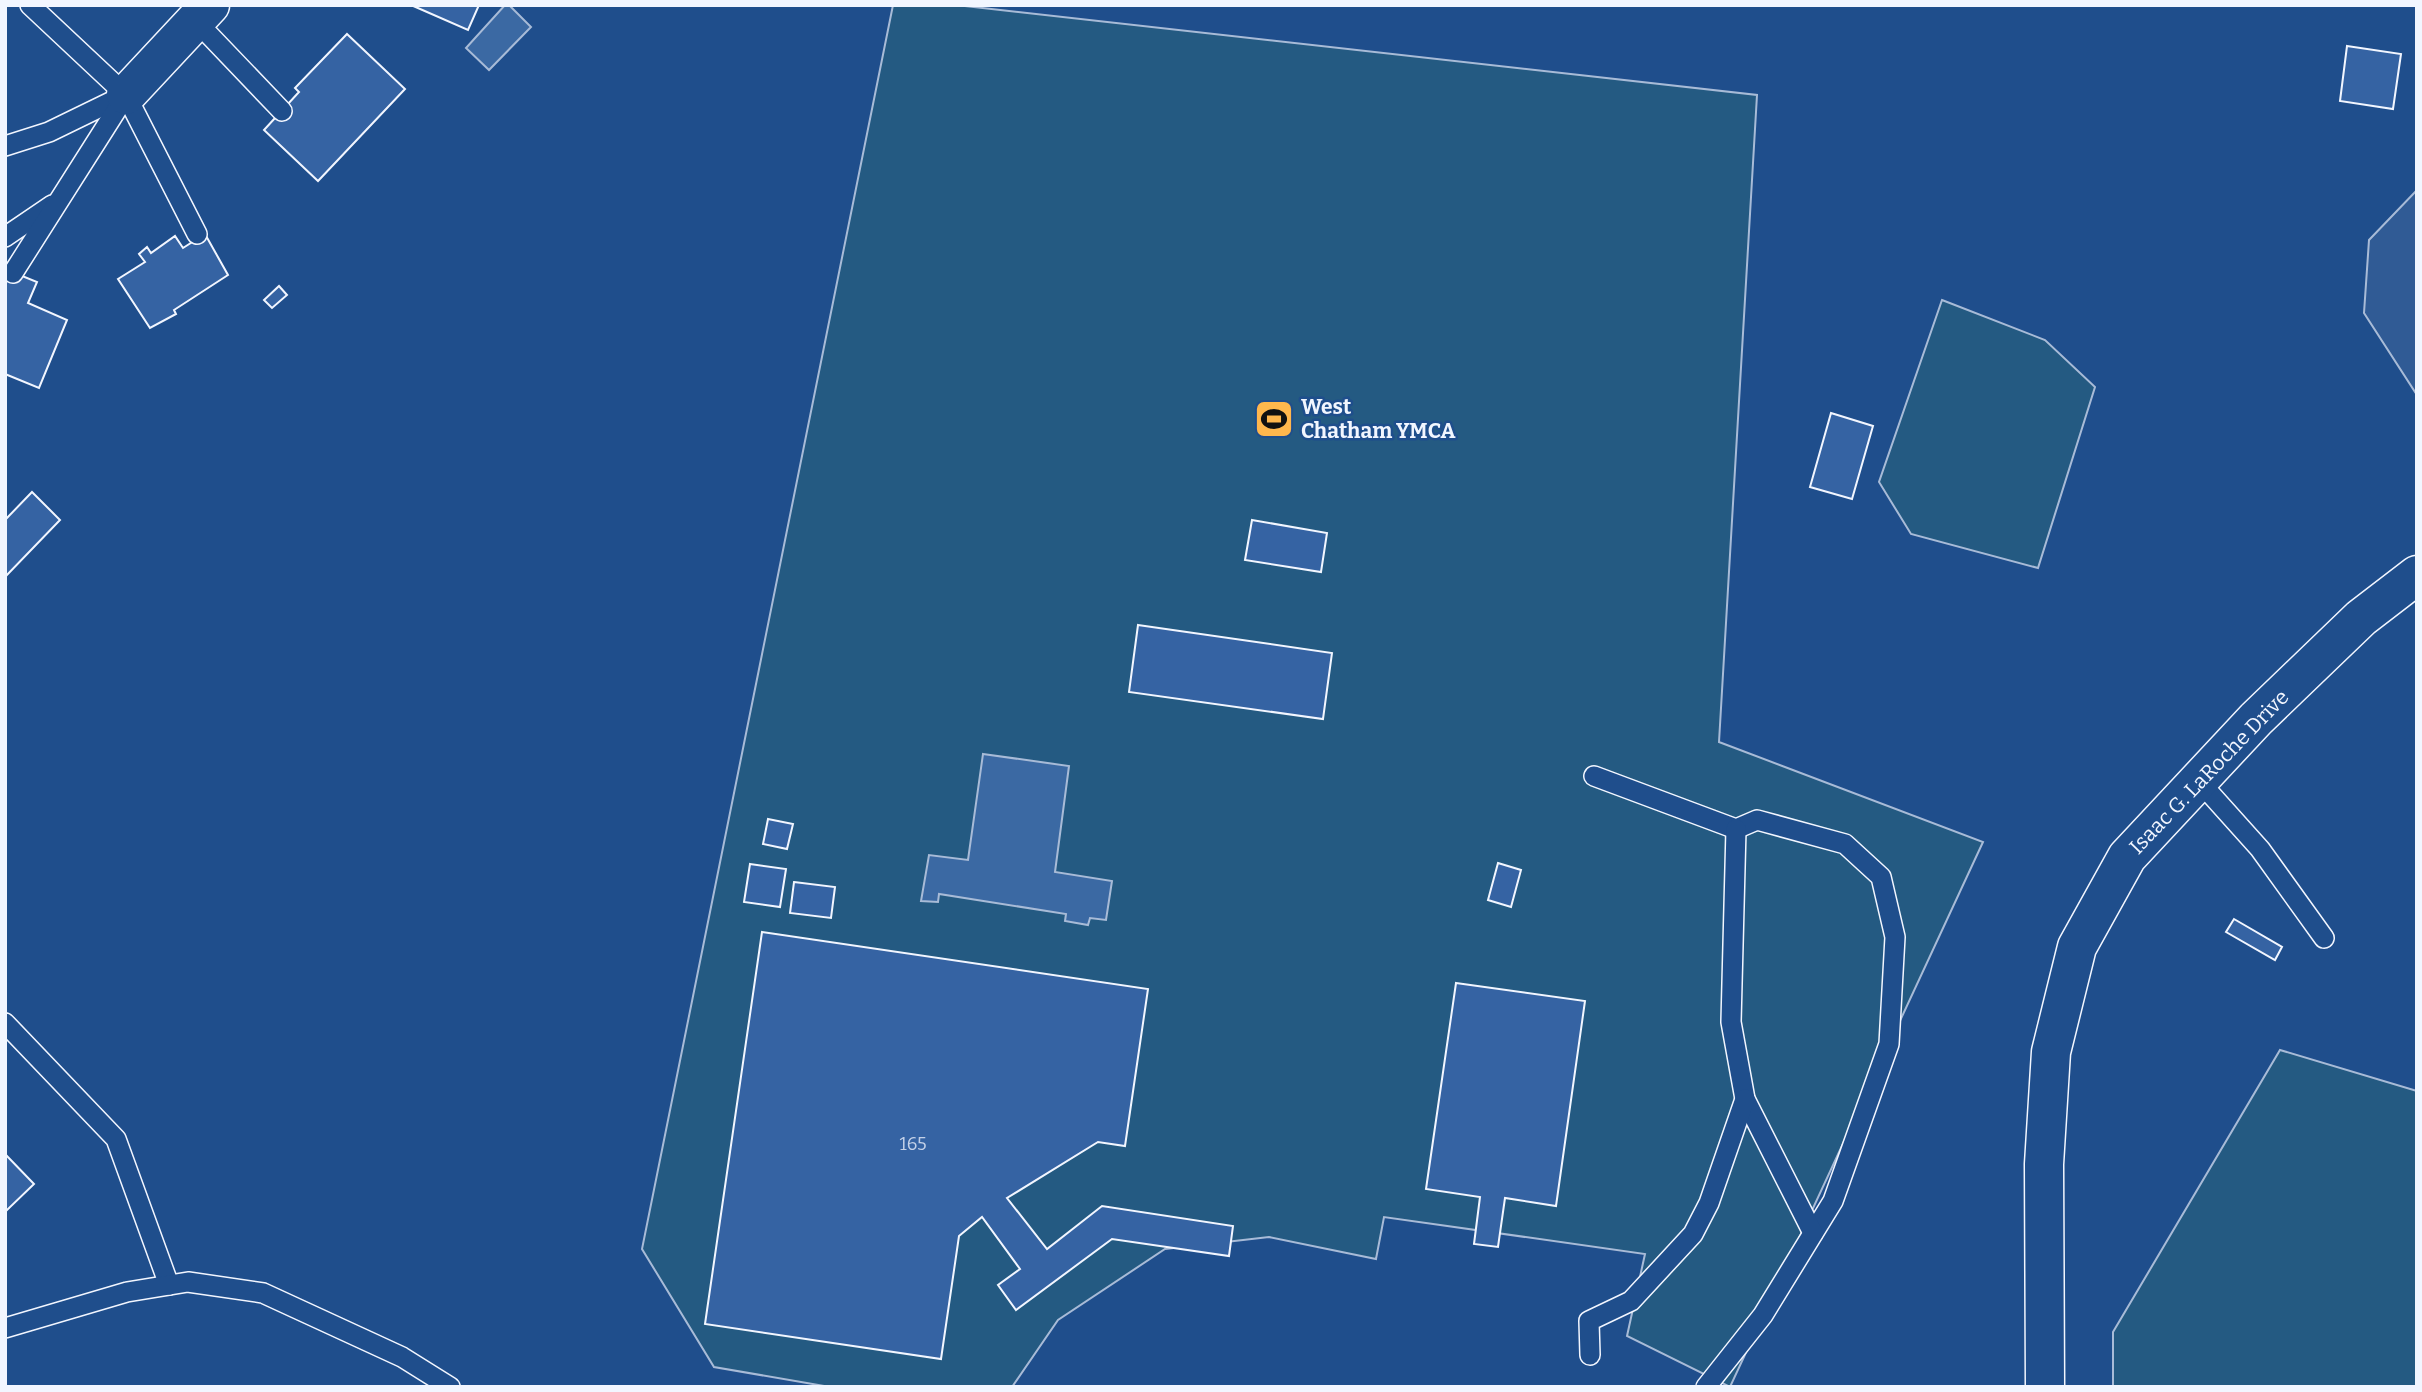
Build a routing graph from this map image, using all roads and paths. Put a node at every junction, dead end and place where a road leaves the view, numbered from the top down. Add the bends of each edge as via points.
1 (30, 5) edge
2 (203, 13) edge
3 (126, 95) junction
4 (282, 111) dead end
5 (5, 146) edge
6 (59, 200) junction
7 (197, 233) dead end
8 (5, 237) edge
9 (13, 273) dead end
10 (2417, 575) edge
11 (1594, 776) dead end
12 (2199, 781) junction
13 (1736, 829) junction
14 (2324, 937) dead end
15 (5, 1023) edge
16 (1745, 1099) junction
17 (1813, 1233) junction
18 (169, 1285) junction
19 (5, 1328) edge
20 (1590, 1355) dead end
21 (450, 1387) edge
22 (1706, 1387) edge
23 (2045, 1387) edge

1 - 3 lane
2 - 3 street
2 - 4 lane
3 - 5 lane via 49,132
3 - 6 lane
3 - 7 lane
6 - 8 lane
6 - 9 lane
10 - 12 street, Isaac G. LaRoche Drive via 2361,618
11 - 13 lane
12 - 14 lane via 2260,849
12 - 23 street, Isaac G. LaRoche Drive via 2127,857 2077,947 2051,1052 2044,1164
13 - 16 lane via 1731,1022
13 - 17 lane via 1757,820 1845,844 1881,877 1895,937 1889,1044 1833,1201
15 - 18 lane via 116,1139
16 - 17 lane
16 - 20 lane via 1693,1234 1631,1301 1589,1321
17 - 22 lane via 1763,1315
18 - 19 lane via 127,1292
18 - 21 lane via 188,1282 263,1293 402,1357

